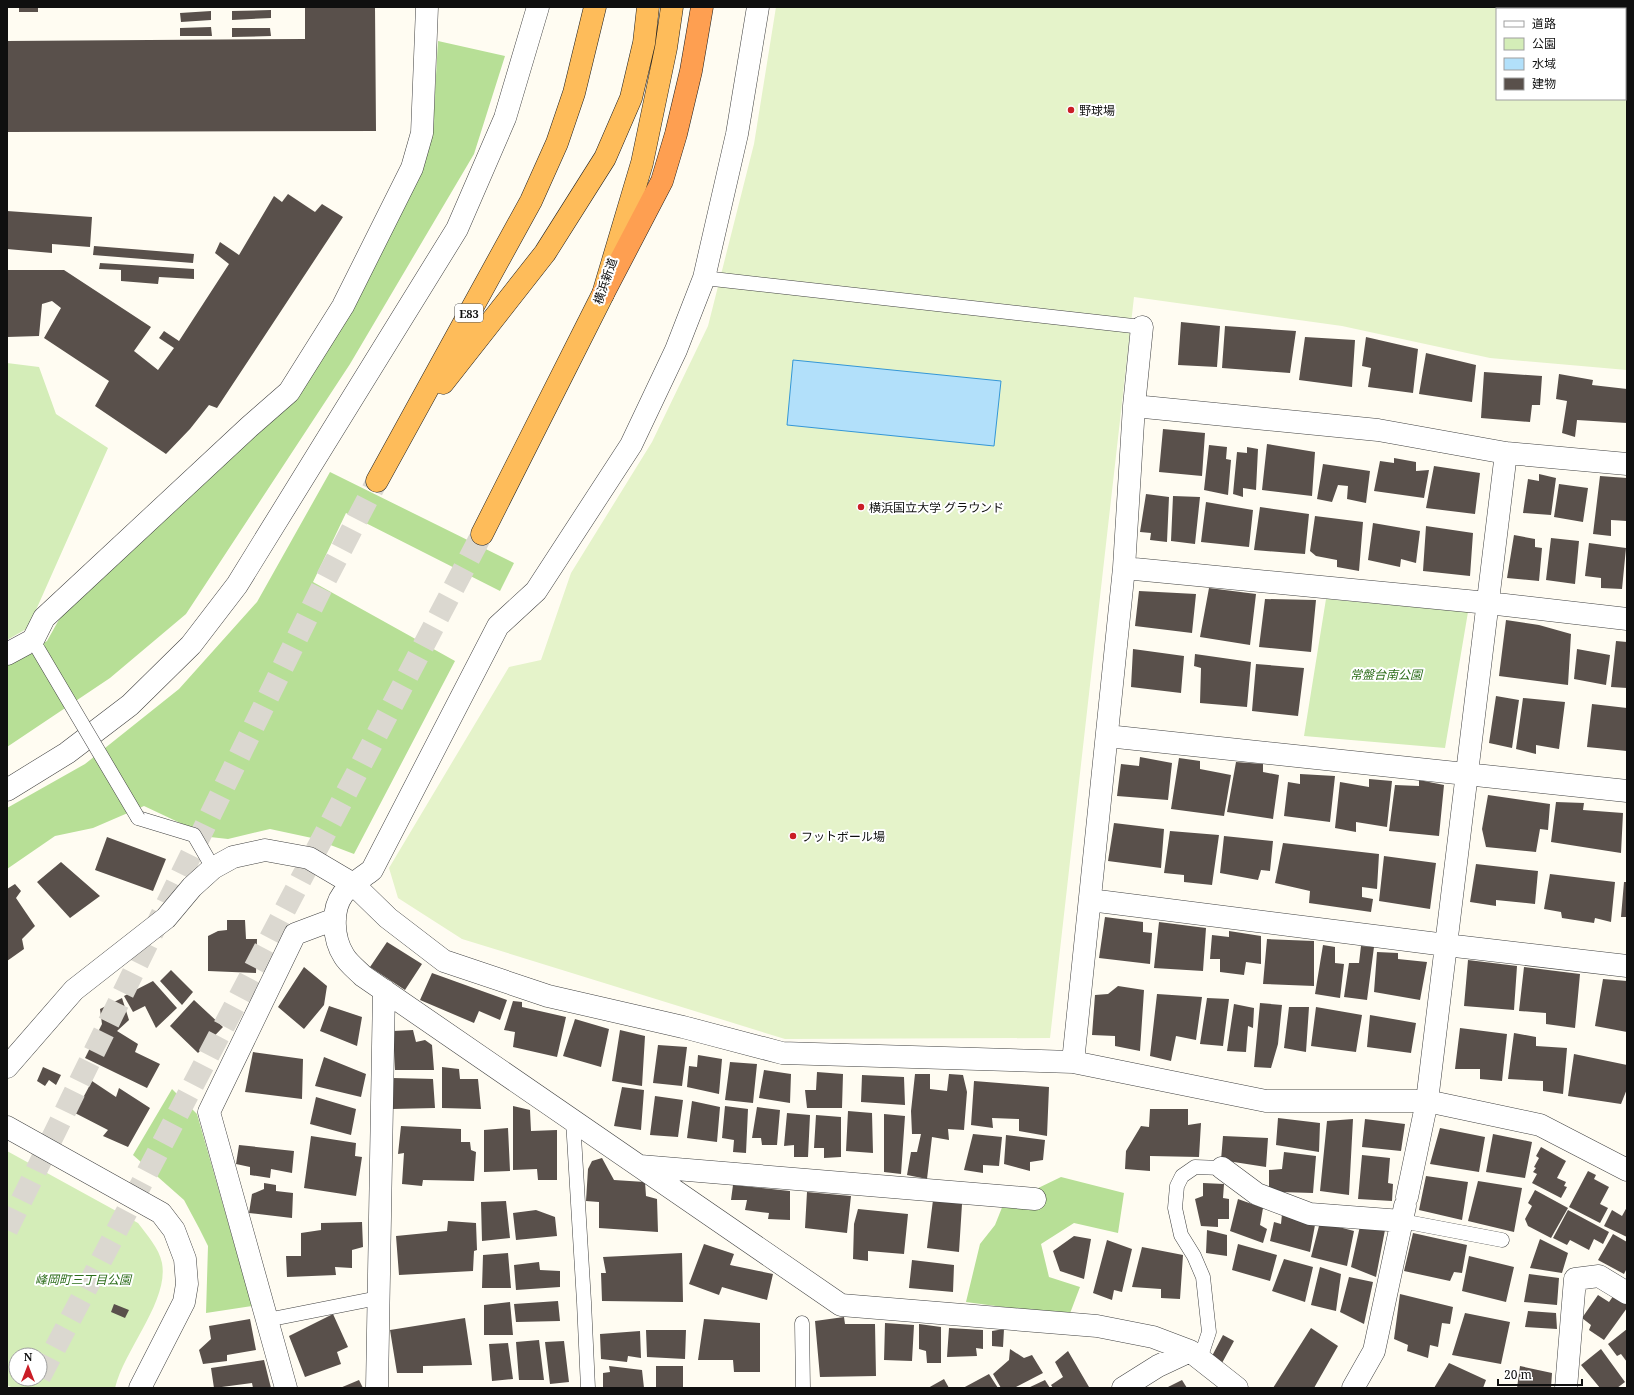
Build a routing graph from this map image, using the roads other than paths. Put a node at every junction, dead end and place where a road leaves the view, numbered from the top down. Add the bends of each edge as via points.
1 (427, 7) edge
2 (538, 7) edge
3 (595, 7) edge
4 (648, 7) edge
5 (672, 7) edge
6 (702, 7) edge
7 (758, 7) edge
8 (704, 278) junction
9 (603, 294) junction
10 (1142, 328) joint
11 (1134, 406) junction
12 (401, 436) junction
13 (1506, 453) junction
14 (1627, 464) edge
15 (377, 481) tunnel mouth
16 (482, 534) tunnel mouth
17 (1124, 568) junction
18 (1488, 603) junction
19 (1627, 619) edge
20 (36, 644) junction
21 (7, 654) edge
22 (1107, 736) junction
23 (1466, 775) junction
24 (7, 790) edge
25 (1627, 791) edge
26 (213, 868) junction
27 (353, 884) junction
28 (1090, 900) junction
29 (335, 919) junction
30 (1446, 945) junction
31 (1627, 966) edge
32 (384, 990) junction
33 (1073, 1062) junction
34 (7, 1067) edge
35 (1427, 1101) junction
36 (573, 1120) junction
37 (7, 1127) edge
38 (639, 1166) junction
39 (1222, 1168) joint
40 (1627, 1170) edge
41 (1035, 1199) dead end
42 (1404, 1208) junction
43 (1502, 1240) dead end
44 (1627, 1293) edge
45 (378, 1298) junction
46 (267, 1320) junction
47 (802, 1322) dead end
48 (1195, 1355) junction
49 (1228, 1385) edge
50 (140, 1388) edge
51 (286, 1388) edge
52 (377, 1388) edge
53 (588, 1388) edge
54 (803, 1388) edge
55 (1123, 1388) edge
56 (1353, 1388) edge
57 (1566, 1388) edge

1 - 20 street via 422,133 412,168 343,306 289,392 44,618
2 - 24 street via 505,118 457,229 237,585 191,645 130,705 67,753
3 - 12 highway, E83 via 574,93 557,143 531,201
4 - 12 highway via 644,44 631,98 605,158 546,253
5 - 9 highway, 横浜新道 via 642,163
6 - 9 highway via 689,78 662,181
7 - 8 street via 737,134
8 - 10 lane
8 - 27 street via 676,350 631,445 536,591 498,626 372,870
9 - 16 highway, 横浜新道
10 - 11 street
11 - 13 street via 1378,430
11 - 17 street
12 - 15 highway, E83
13 - 14 street
13 - 18 street
17 - 18 street
17 - 22 street
18 - 19 street
18 - 23 street
20 - 21 street
20 - 26 lane, bridge via 138,818 194,835
22 - 23 street
22 - 28 street
23 - 25 street
23 - 30 street
26 - 27 street via 233,857 265,850 309,858
26 - 34 street via 192,887 166,918 74,990
27 - 29 street via 342,895
27 - 33 street via 388,918 444,961 548,996 782,1052
28 - 30 street
28 - 33 street
29 - 32 street via 336,937 344,956 363,976
29 - 46 street via 295,934 209,1112
30 - 31 street
30 - 35 street
32 - 36 street
32 - 45 street
33 - 35 street via 1266,1101
35 - 40 street via 1540,1125
35 - 42 street
36 - 38 street
36 - 53 lane
37 - 50 street via 161,1213 174,1230 186,1258 187,1284 184,1302
38 - 41 street
38 - 48 street via 801,1284 841,1305 1097,1326 1153,1338
39 - 42 street via 1258,1194 1310,1214
39 - 48 lane via 1195,1167 1182,1176 1177,1186 1175,1208 1181,1235 1203,1277 1209,1332
42 - 43 lane
42 - 56 street via 1374,1351
44 - 57 street via 1599,1276 1575,1279
45 - 46 lane
45 - 52 street
46 - 51 street
47 - 54 lane
48 - 49 street
48 - 55 street via 1158,1366

